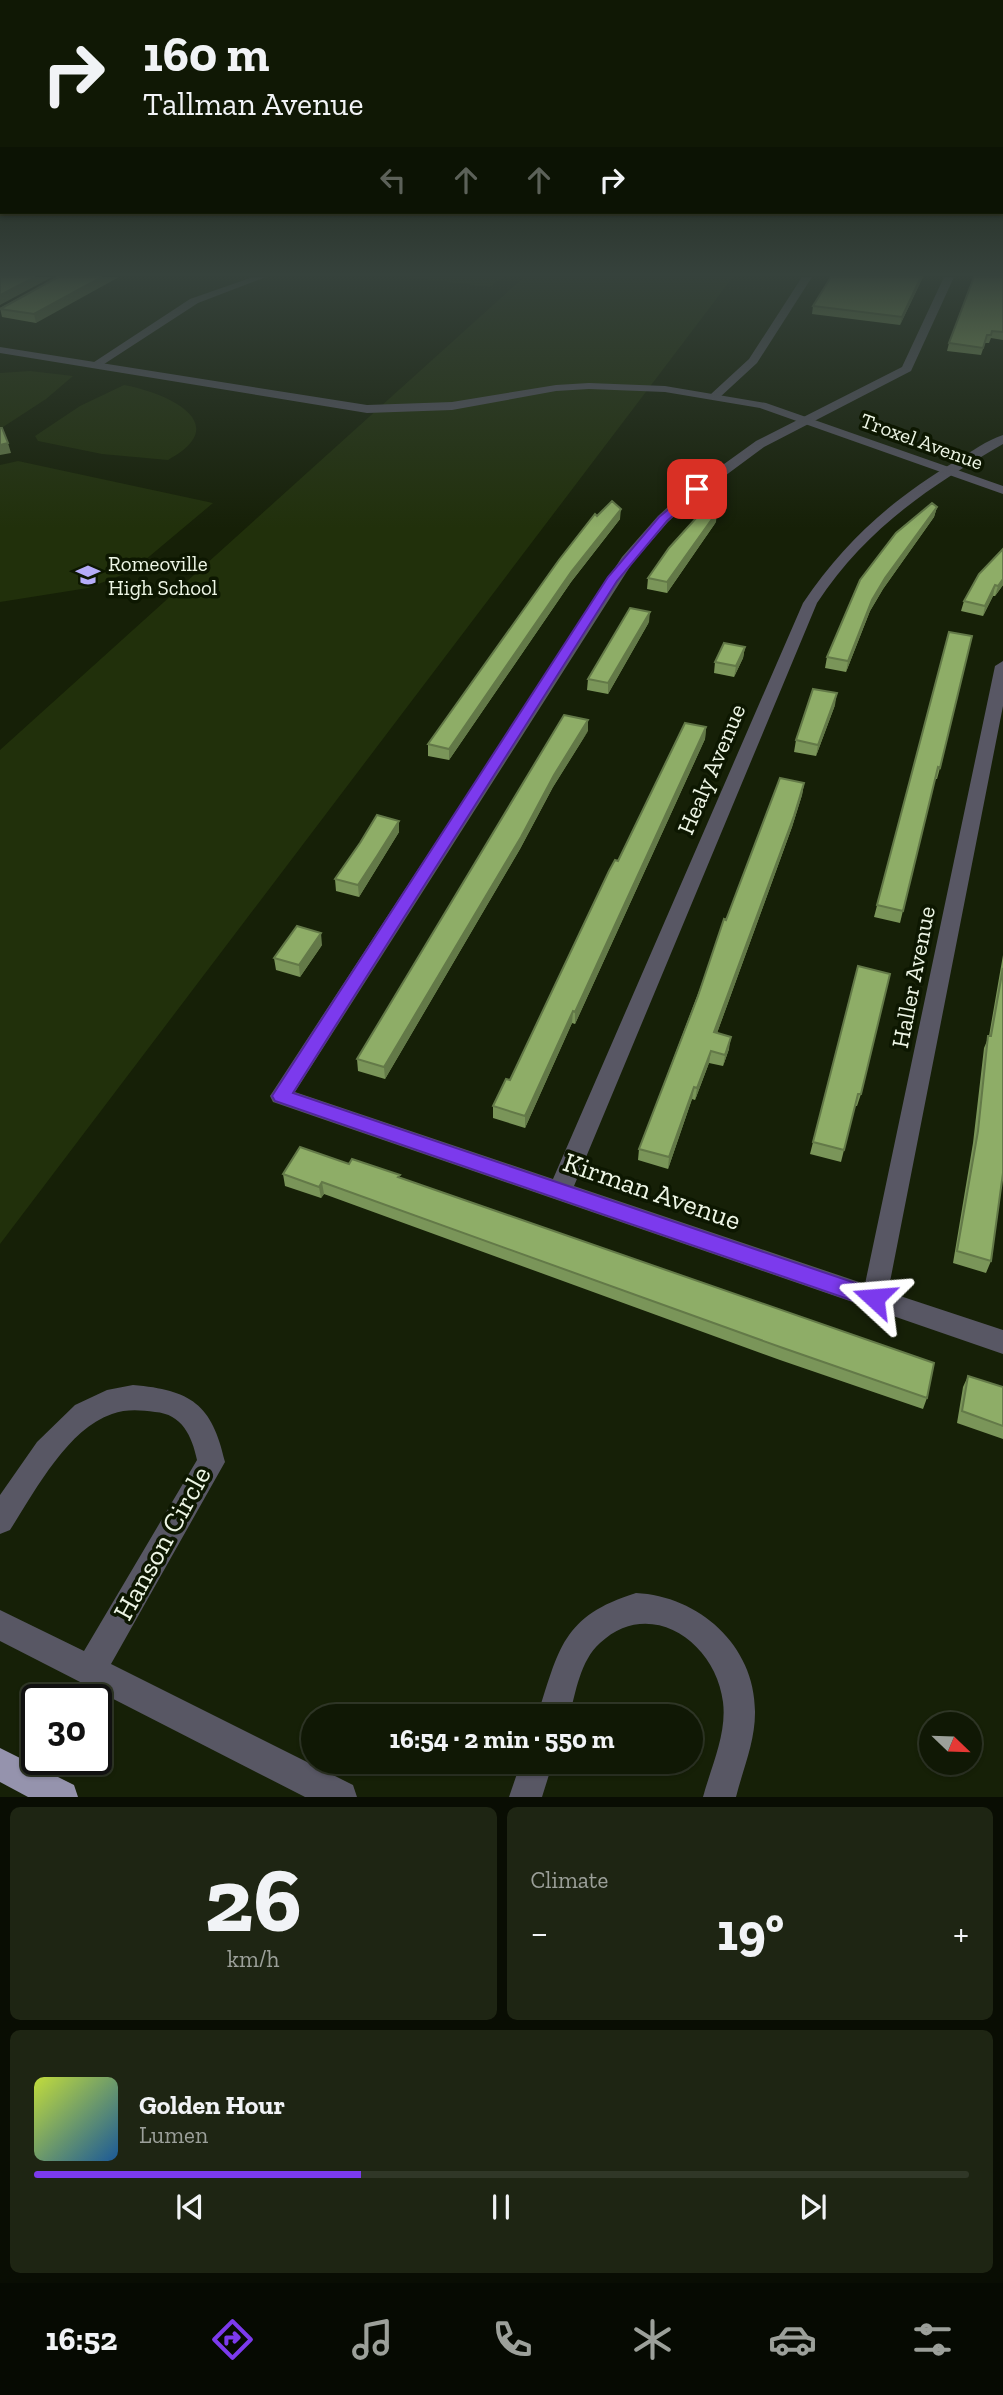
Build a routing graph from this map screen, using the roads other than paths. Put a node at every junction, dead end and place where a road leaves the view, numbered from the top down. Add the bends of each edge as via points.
1 (62, 361) edge
2 (102, 361) edge
3 (752, 361) edge
4 (911, 361) edge
5 (94, 366) junction
6 (715, 396) junction
7 (807, 420) junction
8 (1003, 439) edge
9 (948, 470) junction
10 (1003, 490) edge
11 (1003, 666) edge
12 (559, 1191) junction
13 (874, 1298) junction
14 (1003, 1342) edge
15 (0, 1520) edge
16 (0, 1625) edge
17 (90, 1670) junction
18 (558, 1704) edge
19 (0, 1764) edge
20 (533, 1774) edge
21 (62, 1797) edge
22 (341, 1797) edge
23 (526, 1797) edge
24 (719, 1797) edge

1 - 5 street, Troxel Avenue
2 - 5 street
3 - 6 street
4 - 7 street via 907,369
5 - 6 street, Troxel Avenue via 367,409 440,407 589,386 647,387
6 - 7 street, Troxel Avenue
7 - 9 street, Troxel Avenue
7 - 12 street, Kirman Avenue via 760,444 713,477 663,519 627,560 281,1096
8 - 9 street, Healy Avenue
9 - 10 street, Troxel Avenue
9 - 12 street, Healy Avenue via 870,527 841,558 810,603
11 - 13 street, Haller Avenue
12 - 13 street, Kirman Avenue
13 - 14 street, Kirman Avenue
15 - 17 street, Hanson Circle via 54,1441 104,1402 127,1396 178,1404 205,1432 211,1462
16 - 17 street
17 - 22 street
18 - 24 street via 576,1651 603,1621 640,1608 681,1616 714,1642 735,1682 738,1728
19 - 21 main road
20 - 23 street

